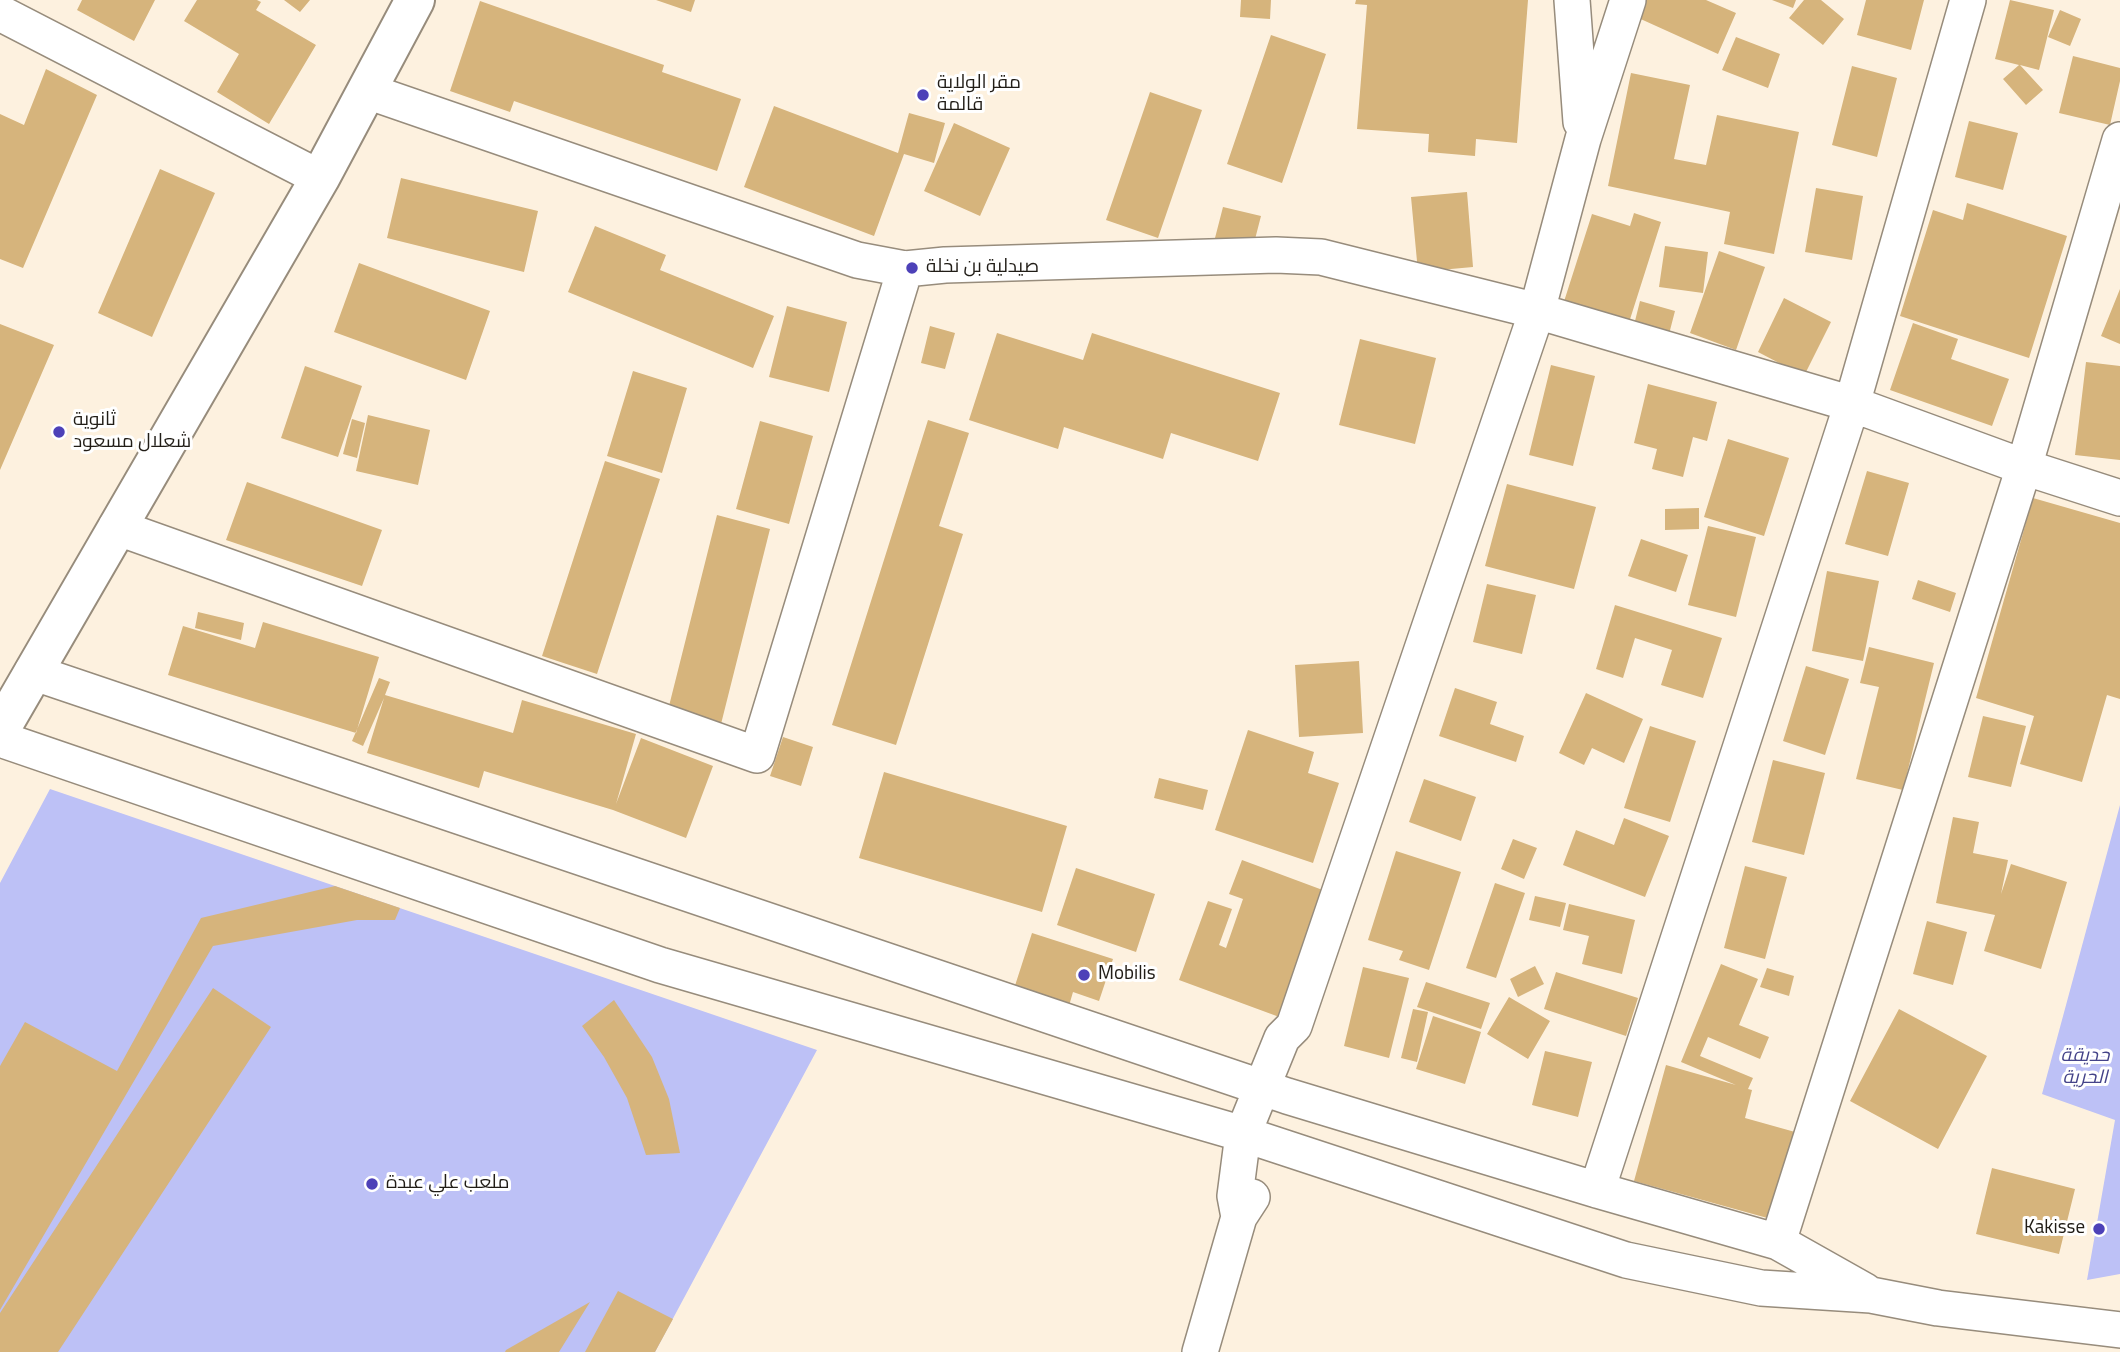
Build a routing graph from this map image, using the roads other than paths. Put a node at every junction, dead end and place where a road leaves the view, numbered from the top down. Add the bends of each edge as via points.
1 (415, 0) edge
2 (1572, 0) edge
3 (1628, 0) edge
4 (1968, 0) edge
5 (0, 13) edge
6 (367, 91) junction
7 (1583, 139) junction
8 (2120, 140) edge
9 (320, 177) junction
10 (905, 268) junction
11 (1536, 311) junction
12 (1852, 404) junction
13 (2024, 467) junction
14 (2120, 498) edge
15 (116, 527) junction
16 (32, 672) junction
17 (0, 730) edge
18 (0, 739) edge
19 (1274, 1091) junction
20 (1257, 1139) junction
21 (1597, 1190) junction
22 (1778, 1242) junction
23 (1871, 1295) junction
24 (2120, 1330) edge
25 (1200, 1352) edge

1 - 6 main road
2 - 7 street
3 - 7 street
4 - 12 street
5 - 9 street
6 - 9 main road
6 - 10 street via 857,260
7 - 11 street
8 - 13 street
9 - 15 main road
10 - 11 street via 1321,257
10 - 15 street via 757,755
11 - 12 street
11 - 19 street via 1294,1026 1297,1044
12 - 13 street
12 - 21 street
13 - 14 street
13 - 22 street
15 - 16 main road
16 - 17 main road
16 - 19 street
18 - 20 street via 660,965
19 - 20 street
19 - 21 street
20 - 23 street via 1626,1260 1761,1288
20 - 25 street via 1235,1196 1239,1217
21 - 22 street
22 - 23 street
23 - 24 street via 1938,1308

